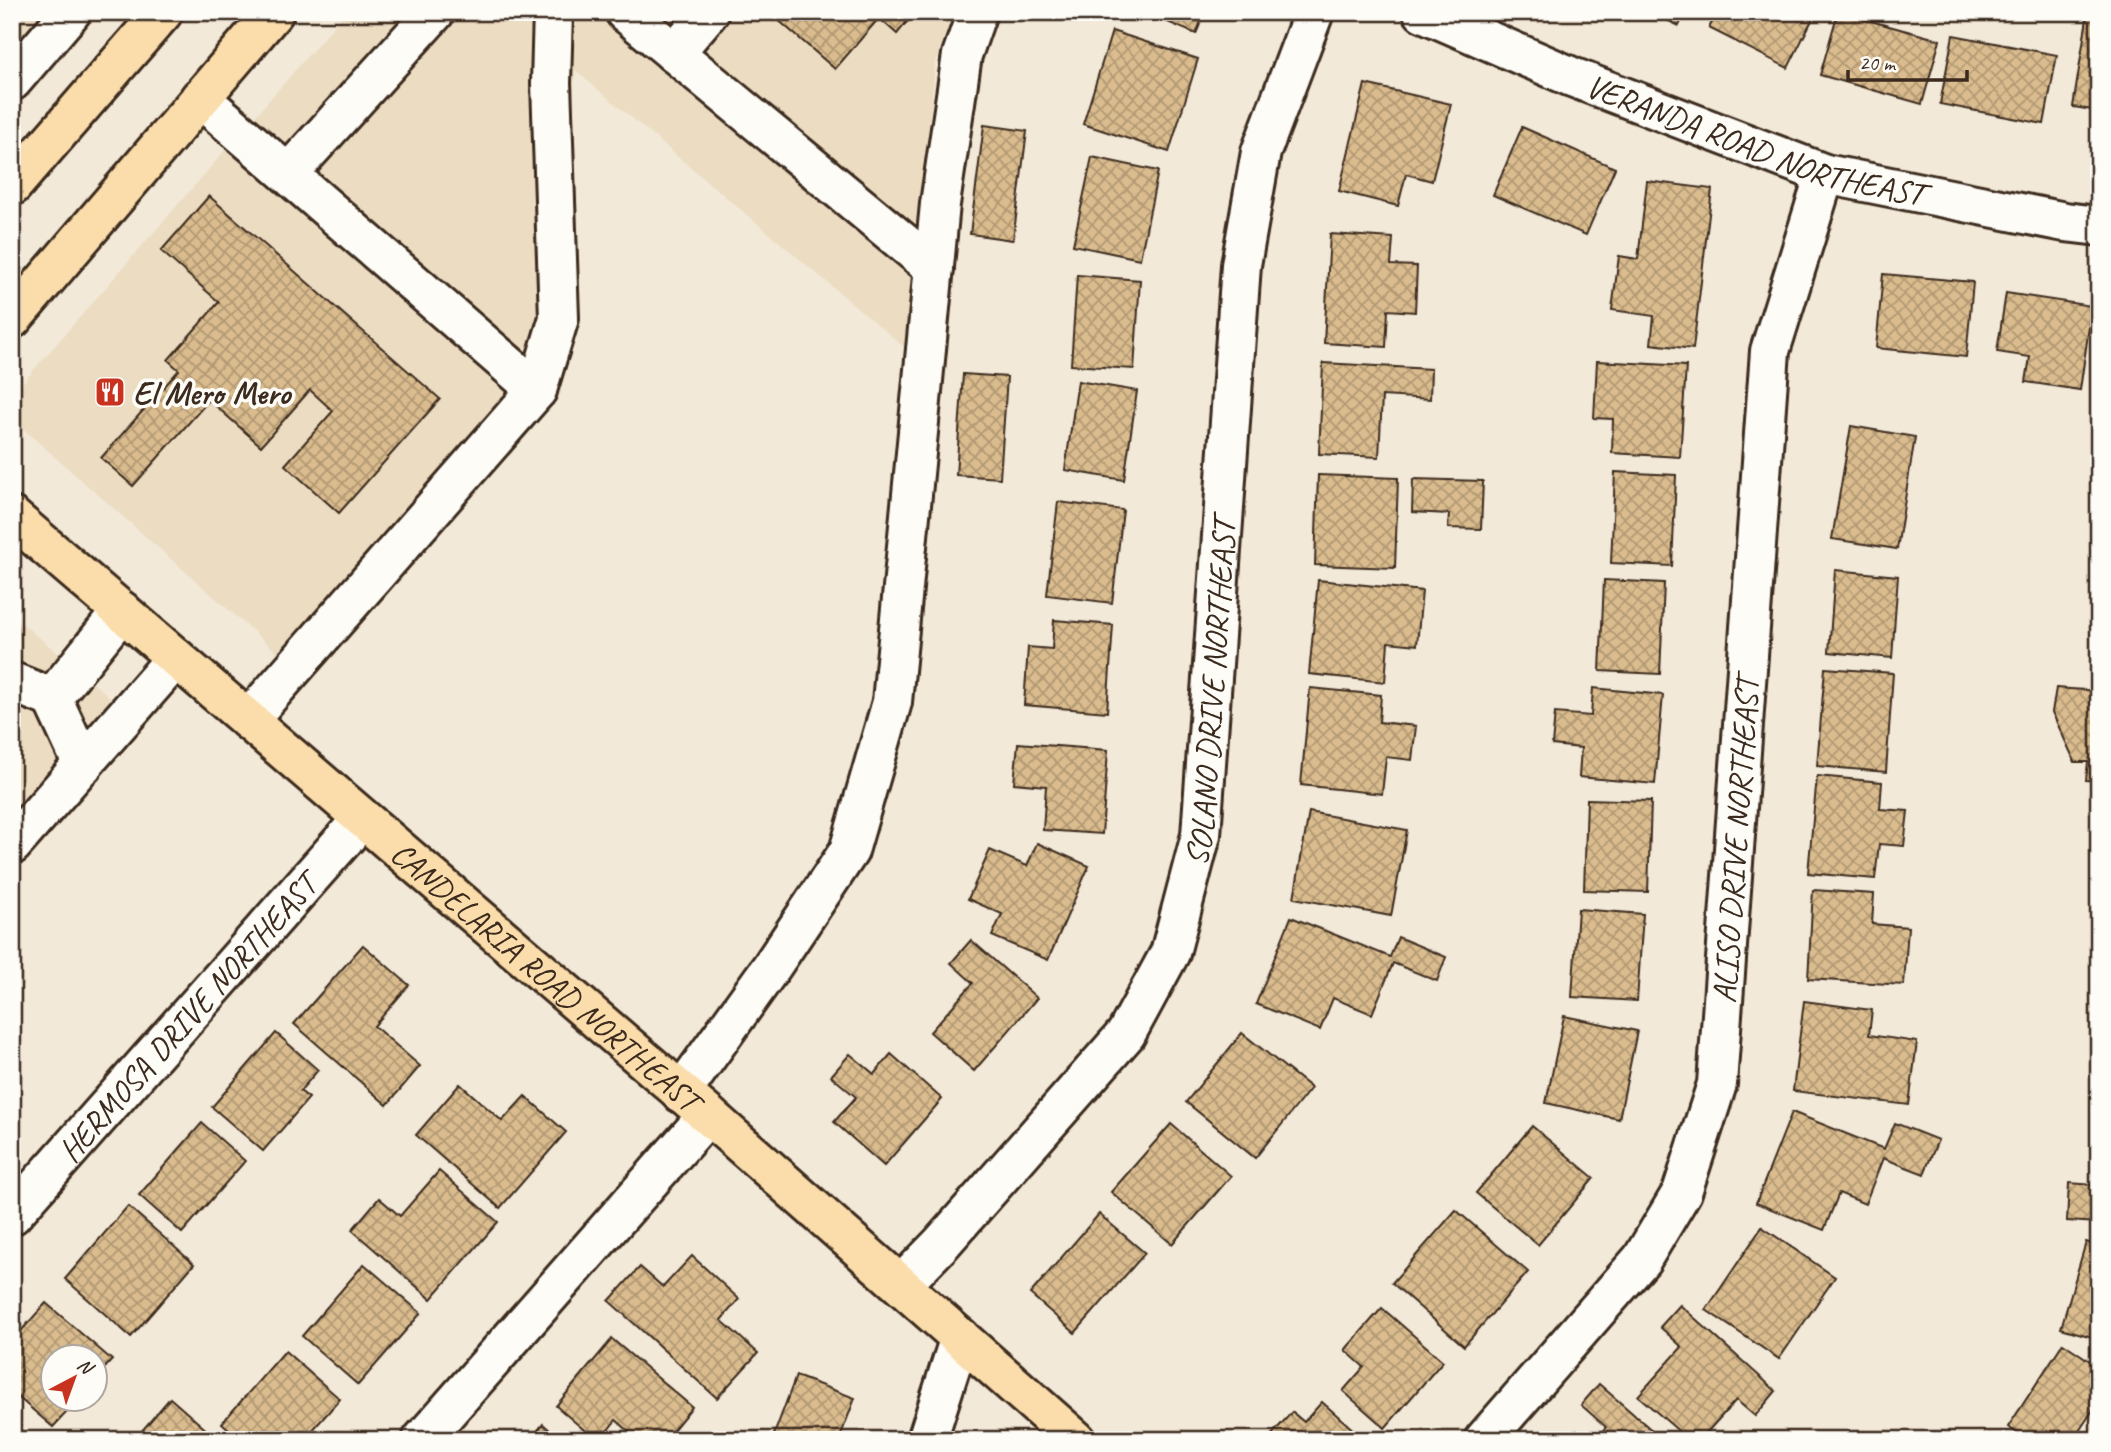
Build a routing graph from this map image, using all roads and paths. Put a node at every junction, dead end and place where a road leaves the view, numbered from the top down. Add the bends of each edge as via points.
1 (71, 12) edge
2 (163, 12) edge
3 (274, 12) edge
4 (435, 12) edge
5 (553, 12) edge
6 (625, 12) edge
7 (709, 12) edge
8 (977, 12) edge
9 (1314, 12) edge
10 (1423, 12) edge
11 (674, 53) junction
12 (12, 81) edge
13 (200, 98) junction
14 (288, 174) junction
15 (1825, 174) junction
16 (12, 186) edge
17 (2099, 226) edge
18 (933, 268) junction
19 (12, 318) edge
20 (537, 390) junction
21 (14, 521) edge
22 (122, 611) junction
23 (176, 658) junction
24 (12, 682) edge
25 (52, 698) junction
26 (248, 720) junction
27 (83, 765) junction
28 (362, 818) junction
29 (12, 845) edge
30 (694, 1104) junction
31 (12, 1215) edge
32 (902, 1284) junction
33 (960, 1337) junction
34 (422, 1440) edge
35 (927, 1440) edge
36 (1076, 1440) edge
37 (1484, 1440) edge

1 - 12 street
2 - 16 main road
3 - 13 main road
4 - 14 street
5 - 20 street via 559,318
6 - 11 street
7 - 11 street
8 - 18 street via 962,55
9 - 32 street, SOLANO DRIVE NORTHEAST via 1261,152 1241,265 1200,835 1170,953 1126,1034
10 - 15 street, VERANDA ROAD NORTHEAST via 1572,77
11 - 18 street
13 - 14 street
13 - 19 main road
14 - 20 street
15 - 17 street, VERANDA ROAD NORTHEAST
15 - 37 street, ALISO DRIVE NORTHEAST via 1770,351 1717,1084 1682,1192 1642,1259
18 - 30 street via 892,702 849,851 772,966
20 - 26 street
21 - 22 main road, CANDELARIA ROAD NORTHEAST
22 - 23 main road, CANDELARIA ROAD NORTHEAST
22 - 25 street
23 - 26 main road, CANDELARIA ROAD NORTHEAST
23 - 27 street
24 - 25 street
25 - 27 street
26 - 28 main road, CANDELARIA ROAD NORTHEAST
27 - 29 street
28 - 30 main road, CANDELARIA ROAD NORTHEAST
28 - 31 street, HERMOSA DRIVE NORTHEAST
30 - 32 main road, CANDELARIA ROAD NORTHEAST
30 - 34 street
32 - 33 main road, CANDELARIA ROAD NORTHEAST
33 - 35 street
33 - 36 main road, CANDELARIA ROAD NORTHEAST

